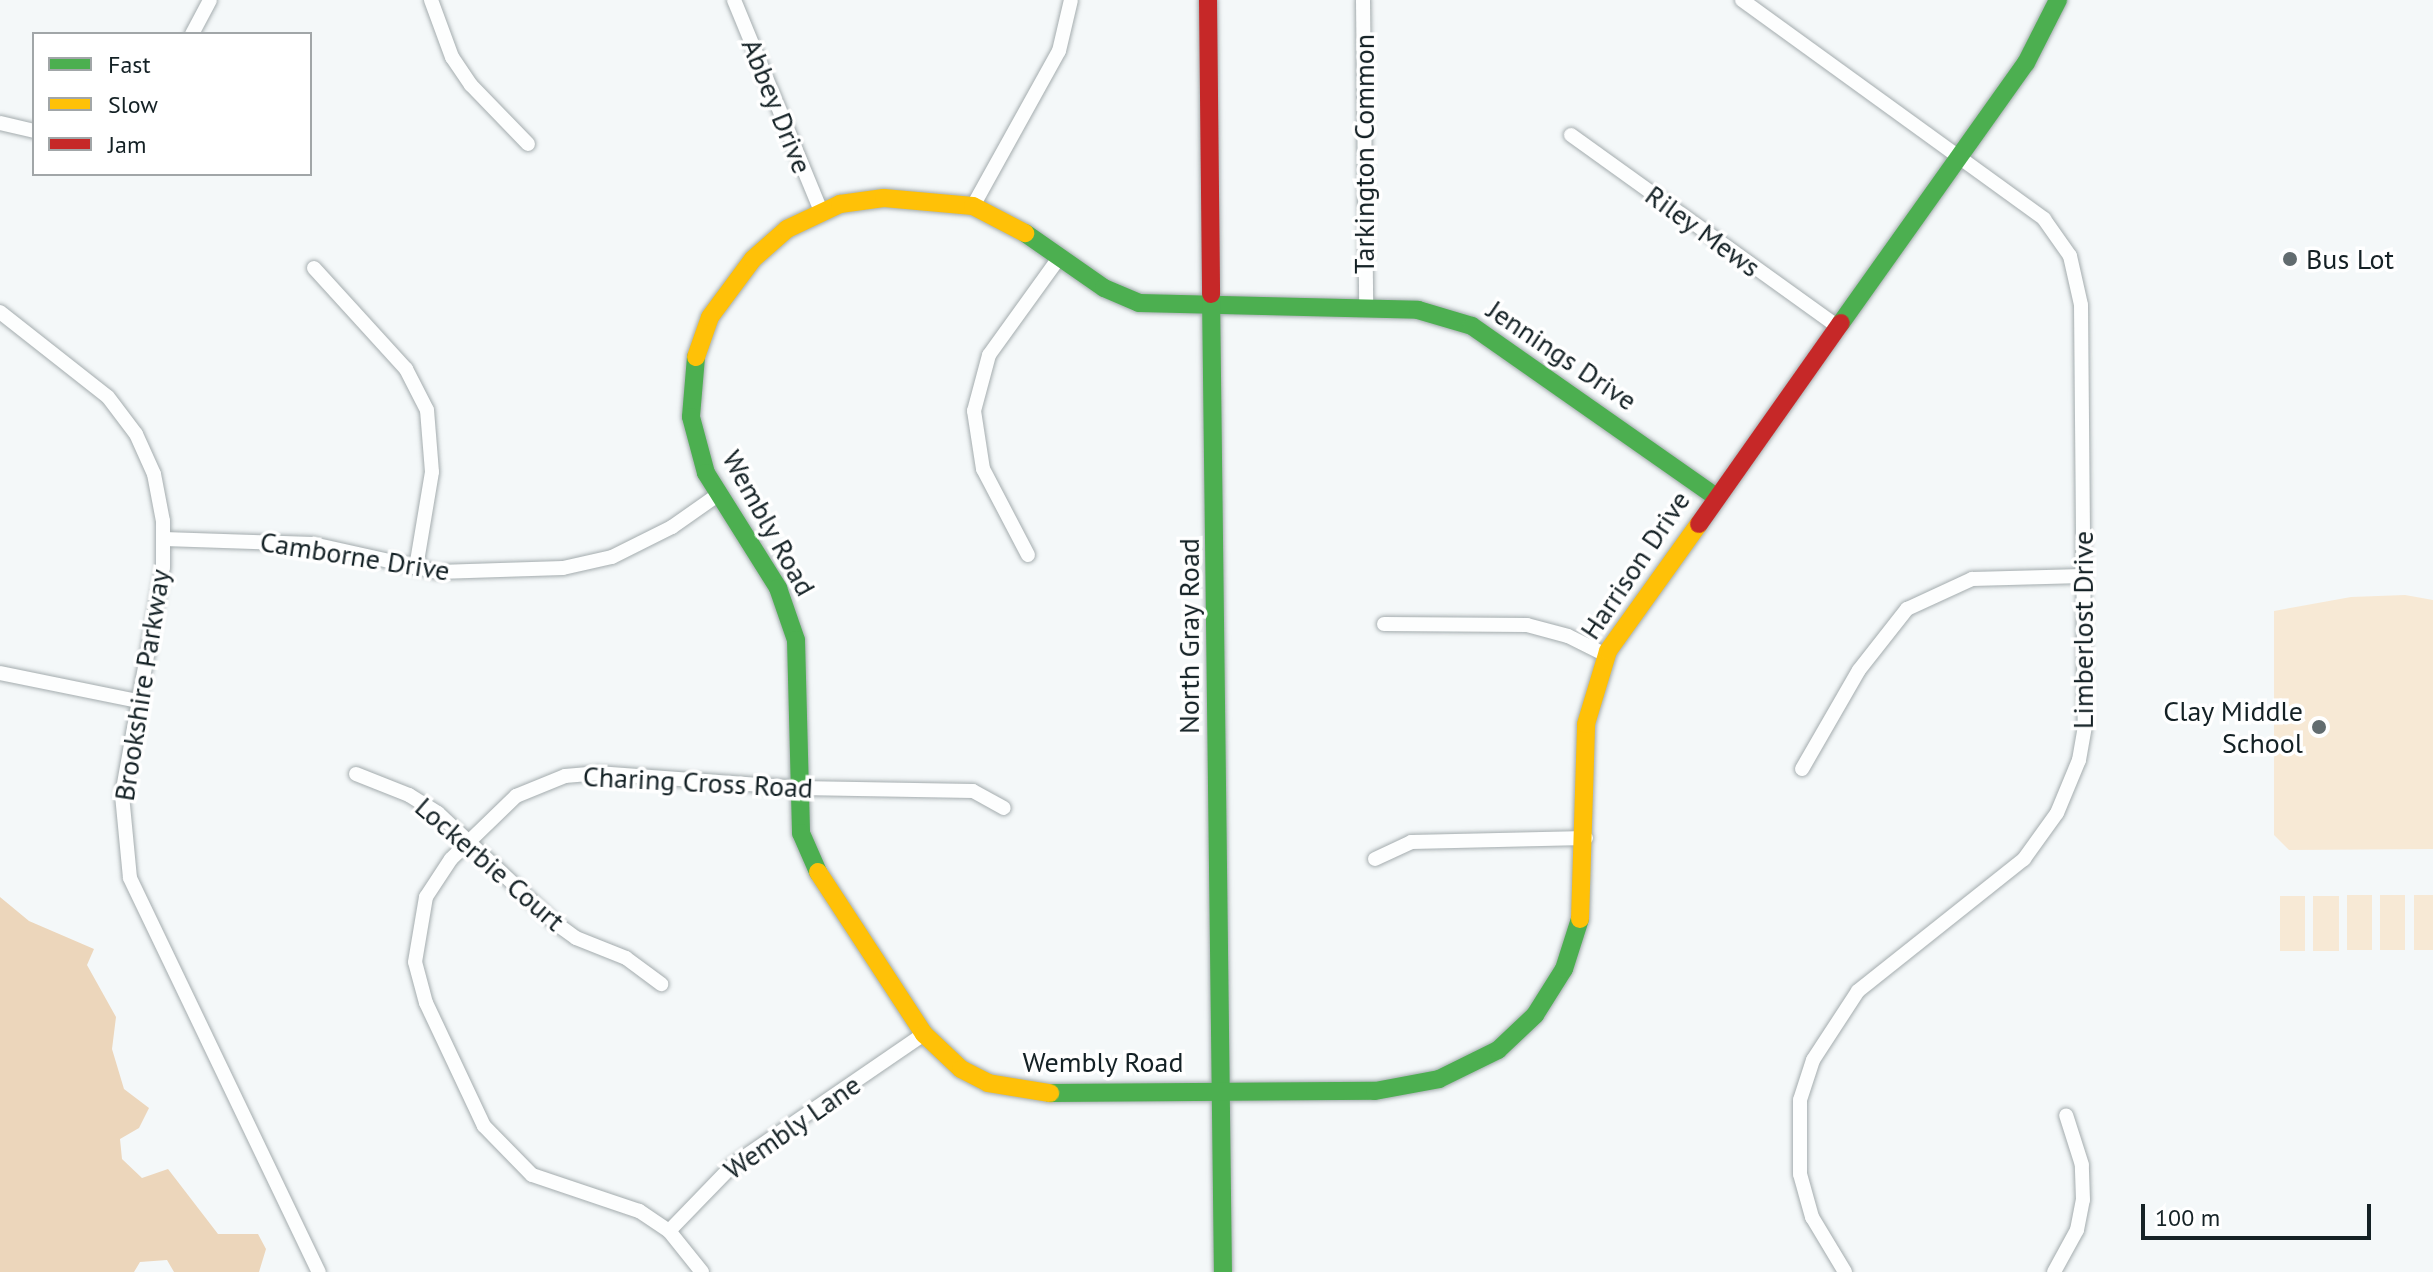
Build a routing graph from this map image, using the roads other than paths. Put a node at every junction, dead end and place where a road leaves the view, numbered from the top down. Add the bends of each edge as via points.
1 (210, 0) edge
2 (431, 0) edge
3 (734, 0) edge
4 (1071, 0) edge
5 (1208, 0) edge
6 (1363, 0) edge
7 (1742, 0) edge
8 (2058, 0) edge
9 (193, 32) edge
10 (0, 123) edge
11 (32, 131) edge
12 (1571, 135) dead end
13 (528, 144) dead end
14 (1959, 156) junction
15 (973, 206) junction
16 (821, 211) junction
17 (1059, 258) junction
18 (314, 268) dead end
19 (1214, 309) junction
20 (1366, 309) junction
21 (0, 312) edge
22 (1837, 326) junction
23 (719, 494) junction
24 (1716, 497) junction
25 (164, 539) junction
26 (1028, 555) dead end
27 (416, 568) junction
28 (2083, 576) junction
29 (1384, 624) dead end
30 (1606, 655) junction
31 (0, 673) edge
32 (138, 701) junction
33 (1802, 769) dead end
34 (356, 774) dead end
35 (799, 788) junction
36 (1004, 808) dead end
37 (1586, 838) junction
38 (468, 839) junction
39 (1375, 859) dead end
40 (661, 984) dead end
41 (924, 1034) junction
42 (1221, 1090) junction
43 (2066, 1115) dead end
44 (669, 1231) junction
45 (319, 1272) edge
46 (702, 1272) edge
47 (1223, 1272) edge
48 (1845, 1272) edge
49 (2054, 1272) edge

1 - 9 street
2 - 13 street via 452,57
3 - 16 street, Abbey Drive
4 - 15 street via 1059,51
5 - 19 street, North Gray Road
6 - 20 street, Tarkington Common
7 - 14 street, Limberlost Drive
8 - 14 street, Harrison Drive via 2026,63
10 - 11 street
12 - 22 street, Riley Mews
14 - 22 street, Harrison Drive
14 - 28 street, Limberlost Drive via 2044,219 2070,256 2077,278
15 - 16 street, Wembly Road via 884,198
15 - 17 street, Wembly Road via 1012,224
16 - 23 street, Wembly Road via 787,229 753,259 710,317 699,344 691,417 701,459
17 - 19 street, Wembly Road via 1131,300
17 - 26 street via 989,355 974,411 983,469
18 - 27 street via 406,369 427,410 432,472
19 - 20 street, Jennings Drive
19 - 42 street, North Gray Road
20 - 24 street, Jennings Drive via 1418,310 1472,326
21 - 25 street, Brookshire Parkway via 108,397 136,434 157,485
22 - 24 street, Harrison Drive
23 - 27 street, Camborne Drive via 672,527 612,557 563,568
23 - 35 street, Wembly Road via 778,588 796,640
24 - 30 street, Harrison Drive
25 - 27 street, Camborne Drive via 313,544
25 - 32 street, Brookshire Parkway
28 - 33 street via 1972,579 1907,609 1859,670
28 - 48 street, Limberlost Drive via 2085,726 2079,760 2057,813 2024,859 1997,884 1858,991 1813,1060 1800,1100 1800,1174 1812,1217
29 - 30 street via 1527,625 1568,636
30 - 37 street, Harrison Drive via 1586,724
31 - 32 street
32 - 45 street, Brookshire Parkway via 122,795 130,878
34 - 38 street, Lockerbie Court via 409,795
35 - 36 street, Charing Cross Road via 973,791
35 - 38 street, Charing Cross Road via 597,773 565,776 516,796
35 - 41 street, Wembly Road via 807,856
37 - 39 street via 1411,842
37 - 42 street, Harrison Drive via 1583,909 1564,969 1535,1015 1498,1050 1455,1074 1400,1089
38 - 40 street, Lockerbie Court via 565,930 626,958
38 - 44 street, Charing Cross Road via 426,897 415,962 426,1003 468,1097 498,1145 532,1175 639,1211
41 - 42 street, Wembly Road via 961,1069 1012,1091
41 - 44 street, Wembly Lane via 734,1164
42 - 47 street, North Gray Road
43 - 49 street via 2082,1165 2083,1200 2077,1230
44 - 46 street, Charing Cross Road

